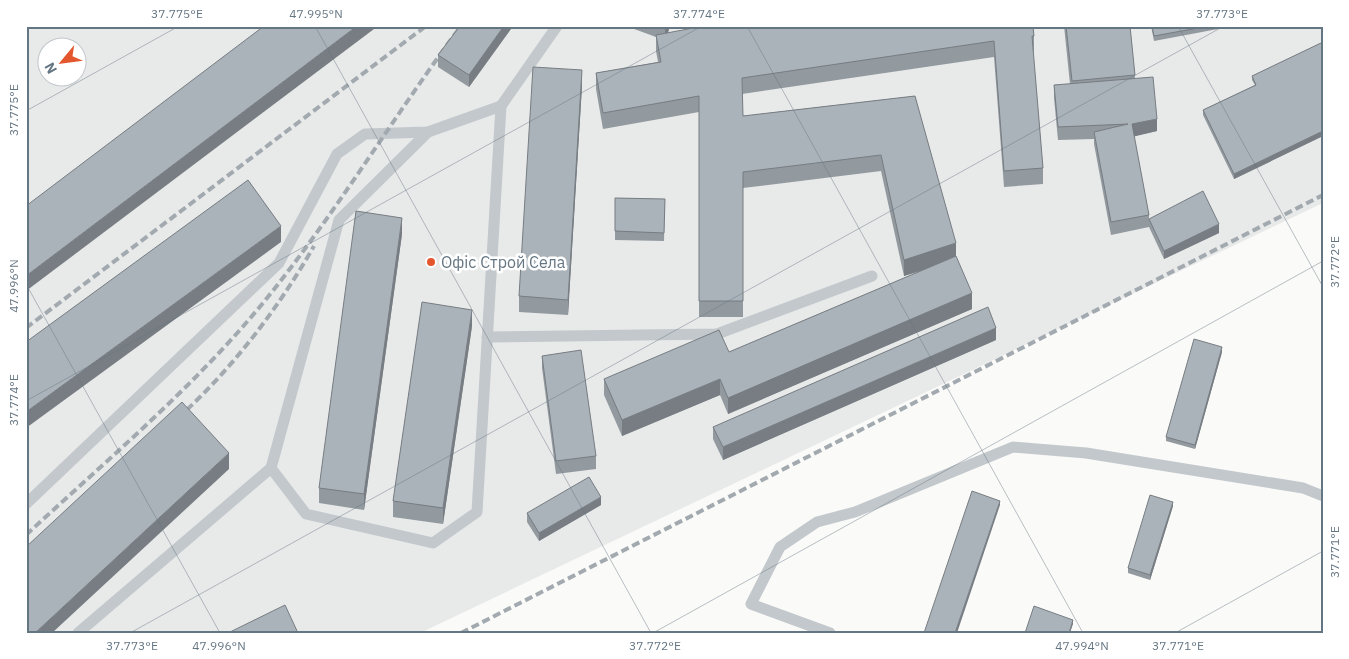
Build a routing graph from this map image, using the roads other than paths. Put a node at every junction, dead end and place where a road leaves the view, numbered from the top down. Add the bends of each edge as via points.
1 (557, 26) edge
2 (501, 106) junction
3 (428, 132) junction
4 (872, 276) dead end
5 (487, 337) junction
6 (271, 468) junction
7 (1323, 496) edge
8 (26, 504) edge
9 (78, 633) edge
10 (830, 633) edge

1 - 2 lane
2 - 3 lane
2 - 5 lane
3 - 6 lane via 339,220
3 - 8 lane via 365,134 337,154 279,263
4 - 5 lane via 717,334
5 - 6 lane via 477,512 434,543 306,514
6 - 9 lane
7 - 10 lane via 1303,488 1086,454 1013,448 855,512 817,522 780,547 751,604

